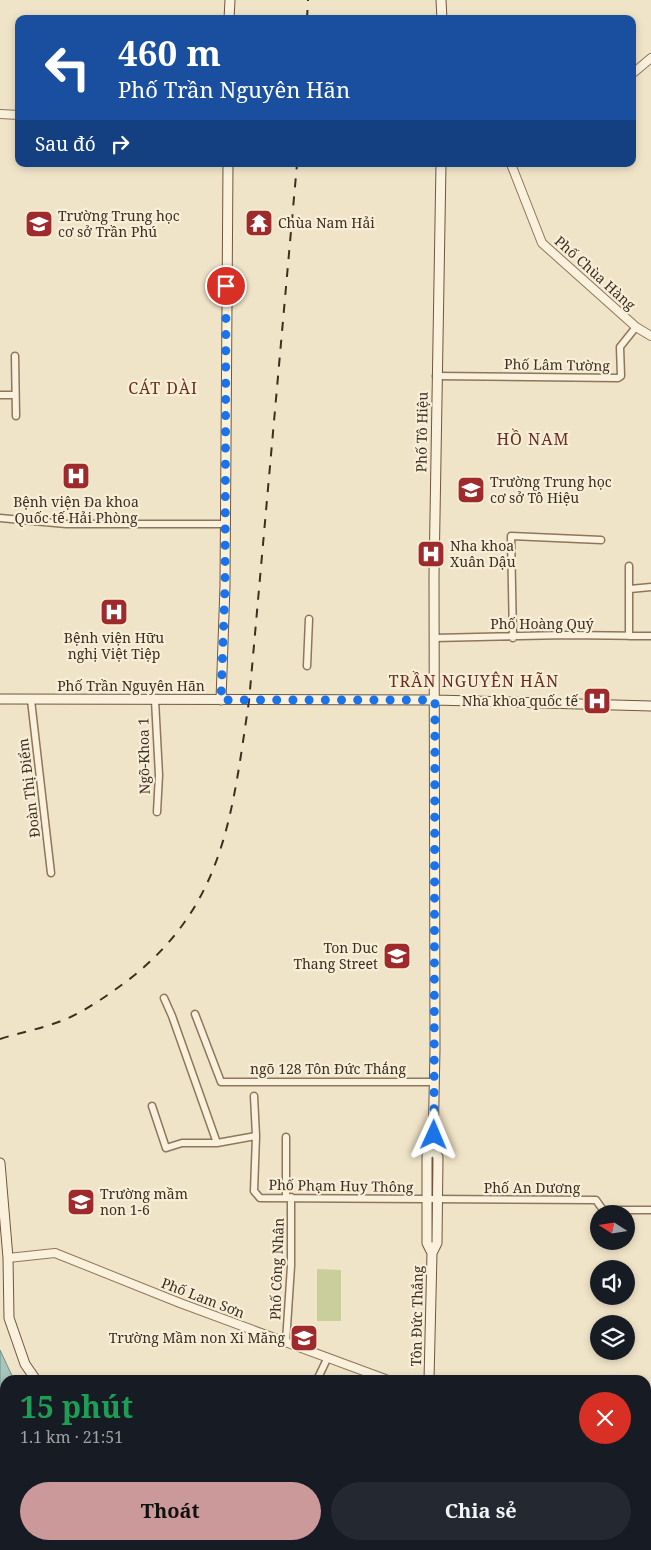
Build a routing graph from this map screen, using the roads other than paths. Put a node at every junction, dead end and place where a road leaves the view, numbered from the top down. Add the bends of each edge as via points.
1 (230, 0) edge
2 (442, 0) edge
3 (229, 15) edge
4 (442, 15) edge
5 (651, 58) edge
6 (636, 71) edge
7 (0, 114) edge
8 (15, 115) edge
9 (228, 167) edge
10 (441, 167) edge
11 (513, 167) edge
12 (636, 327) junction
13 (651, 336) edge
14 (15, 356) dead end
15 (436, 376) junction
16 (0, 395) edge
17 (15, 395) junction
18 (16, 416) dead end
19 (0, 518) edge
20 (226, 524) junction
21 (601, 540) dead end
22 (629, 566) dead end
23 (651, 587) edge
24 (630, 589) junction
25 (309, 619) dead end
26 (629, 636) junction
27 (651, 636) edge
28 (434, 638) junction
29 (513, 638) junction
30 (307, 666) dead end
31 (0, 699) edge
32 (31, 700) junction
33 (155, 700) junction
34 (221, 700) junction
35 (435, 700) junction
36 (651, 706) edge
37 (157, 812) dead end
38 (51, 873) dead end
39 (164, 998) dead end
40 (195, 1014) dead end
41 (435, 1082) junction
42 (254, 1096) dead end
43 (152, 1106) dead end
44 (256, 1136) junction
45 (286, 1137) dead end
46 (217, 1143) junction
47 (433, 1148) junction
48 (0, 1163) edge
49 (288, 1197) junction
50 (427, 1200) junction
51 (437, 1200) junction
52 (651, 1210) edge
53 (432, 1253) junction
54 (8, 1258) junction
55 (286, 1342) junction
56 (327, 1359) junction
57 (33, 1375) edge
58 (320, 1375) edge
59 (373, 1375) edge
60 (430, 1375) edge

1 - 3 main road
2 - 4 main road
5 - 6 street
7 - 8 street
9 - 20 main road
10 - 15 main road, Phố Tô Hiệu
11 - 12 street, Phố Chùa Hàng via 542,243
12 - 13 street, Phố Chùa Hàng
12 - 15 street, Phố Lâm Tường via 620,347 621,376 618,378
14 - 17 street
15 - 28 main road, Phố Tô Hiệu
16 - 17 street
17 - 18 street
19 - 20 street via 66,524
20 - 34 main road
21 - 29 street via 511,536
22 - 24 street
23 - 24 street
24 - 26 street
25 - 30 street
26 - 27 street, Phố Hoàng Quý
26 - 29 street, Phố Hoàng Quý
28 - 29 street, Phố Hoàng Quý
28 - 35 main road, Phố Tô Hiệu
31 - 32 main road, Phố Trần Nguyên Hãn
32 - 33 main road, Phố Trần Nguyên Hãn
32 - 38 street, Đoàn Thị Điểm
33 - 34 main road, Phố Trần Nguyên Hãn
33 - 37 street, Ngõ-Khoa 1 via 159,775
34 - 35 main road, Phố Trần Nguyên Hãn
35 - 36 main road, Phố Trần Nguyên Hãn
35 - 41 main road, Tôn Đức Thắng
39 - 46 street
40 - 41 street, ngõ 128 Tôn Đức Thắng via 221,1082
41 - 47 main road, Tôn Đức Thắng
42 - 44 street, Phố Phạm Huy Thông
43 - 46 street via 166,1148 182,1143
44 - 46 street
44 - 49 street, Phố Phạm Huy Thông via 254,1191 260,1198
45 - 49 street, Phố Công Nhân
47 - 50 main road, Tôn Đức Thắng via 427,1156
47 - 51 main road, Tôn Đức Thắng via 438,1157
48 - 54 main road
49 - 50 street, Phố Phạm Huy Thông
49 - 55 street, Phố Công Nhân via 291,1266
50 - 51 street, Phố Phạm Huy Thông
50 - 53 main road, Tôn Đức Thắng via 427,1243
51 - 52 street, Phố An Dương via 596,1200 603,1210
51 - 53 main road, Tôn Đức Thắng via 437,1243
53 - 60 main road, Tôn Đức Thắng
54 - 55 street, Phố Lam Sơn via 55,1253
54 - 57 main road via 9,1318 25,1364
55 - 56 street, Phố Lam Sơn
56 - 58 street
56 - 59 street, Phố Lam Sơn

